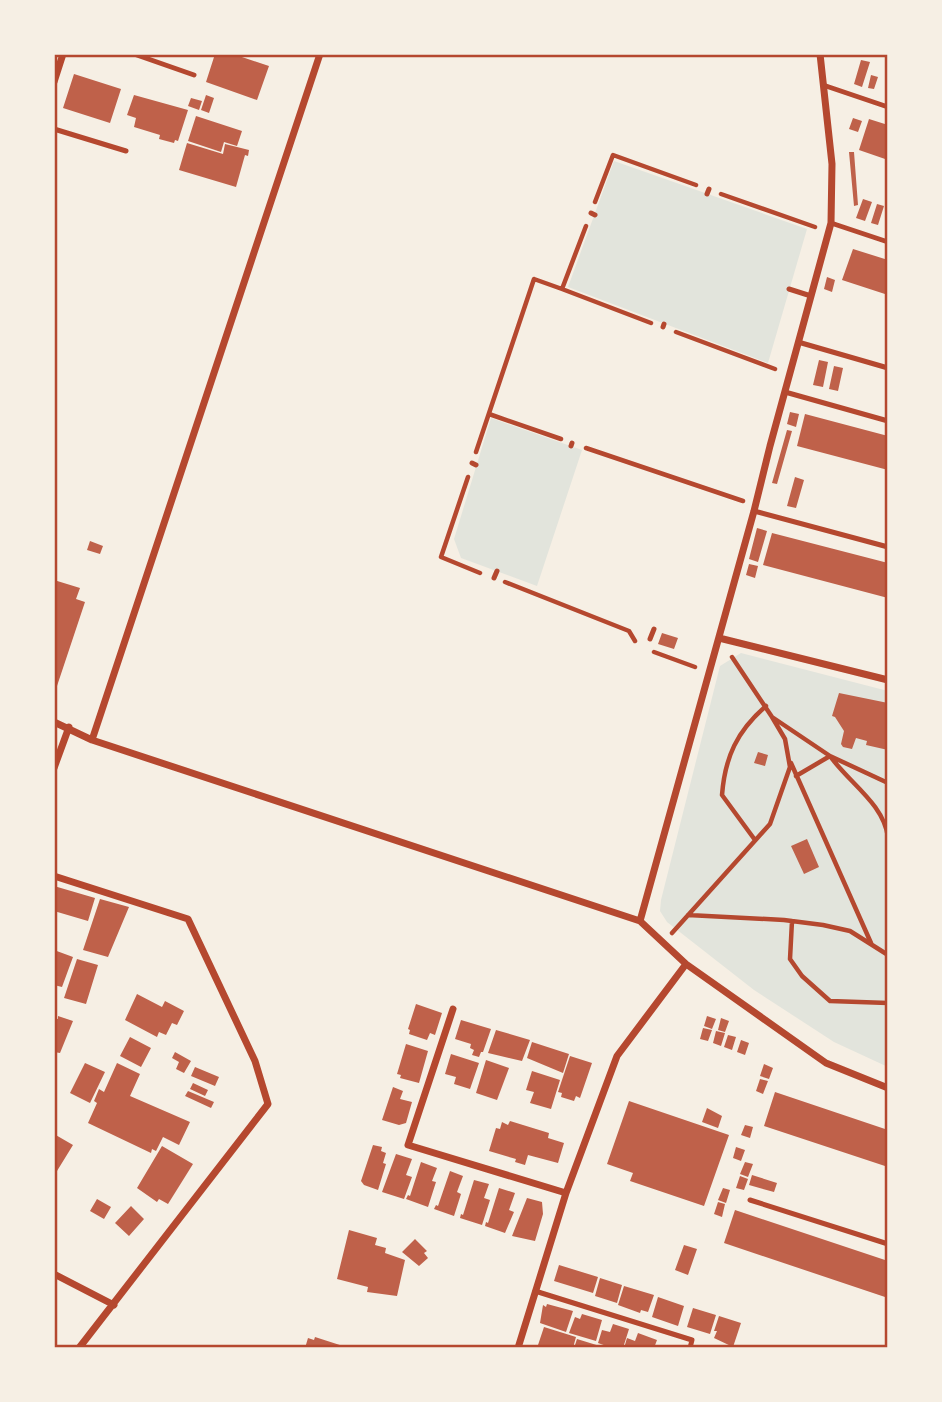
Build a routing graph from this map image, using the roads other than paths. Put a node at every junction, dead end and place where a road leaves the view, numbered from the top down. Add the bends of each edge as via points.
1 (63, 54) edge
2 (134, 54) edge
3 (320, 54) edge
4 (820, 54) edge
5 (194, 75) dead end
6 (54, 82) edge
7 (823, 85) junction
8 (888, 107) edge
9 (54, 129) edge
10 (126, 151) dead end
11 (831, 223) junction
12 (888, 242) edge
13 (789, 289) dead end
14 (811, 296) junction
15 (798, 342) junction
16 (888, 368) edge
17 (785, 392) junction
18 (888, 421) edge
19 (755, 508) junction
20 (888, 547) edge
21 (497, 571) dead end
22 (494, 578) road end
23 (653, 629) dead end
24 (719, 638) junction
25 (650, 639) dead end
26 (888, 680) edge
27 (54, 722) edge
28 (69, 727) junction
29 (92, 740) junction
30 (54, 768) edge
31 (54, 876) edge
32 (640, 921) junction
33 (686, 964) junction
34 (453, 1009) dead end
35 (888, 1088) edge
36 (566, 1193) junction
37 (750, 1200) dead end
38 (888, 1244) edge
39 (54, 1274) edge
40 (536, 1292) junction
41 (114, 1305) junction
42 (79, 1348) edge
43 (518, 1348) edge
44 (690, 1348) edge

1 - 6 street
2 - 5 lane
3 - 29 street
4 - 7 street
7 - 8 lane
7 - 11 street via 832,164
9 - 10 lane
11 - 12 lane
11 - 14 street
13 - 14 lane
14 - 15 street
15 - 16 lane
15 - 17 street
17 - 18 lane
17 - 19 street
19 - 20 lane
19 - 24 street
21 - 22 lane
23 - 25 lane
24 - 26 street
24 - 32 street
27 - 28 street
28 - 29 street
28 - 30 street
29 - 32 street
31 - 41 street via 188,919 255,1060 268,1104
32 - 33 street
33 - 35 street via 826,1063
33 - 36 street via 617,1056
34 - 36 street via 408,1145
36 - 40 street
37 - 38 lane
39 - 41 street
40 - 43 street
40 - 44 lane via 692,1340
41 - 42 street

